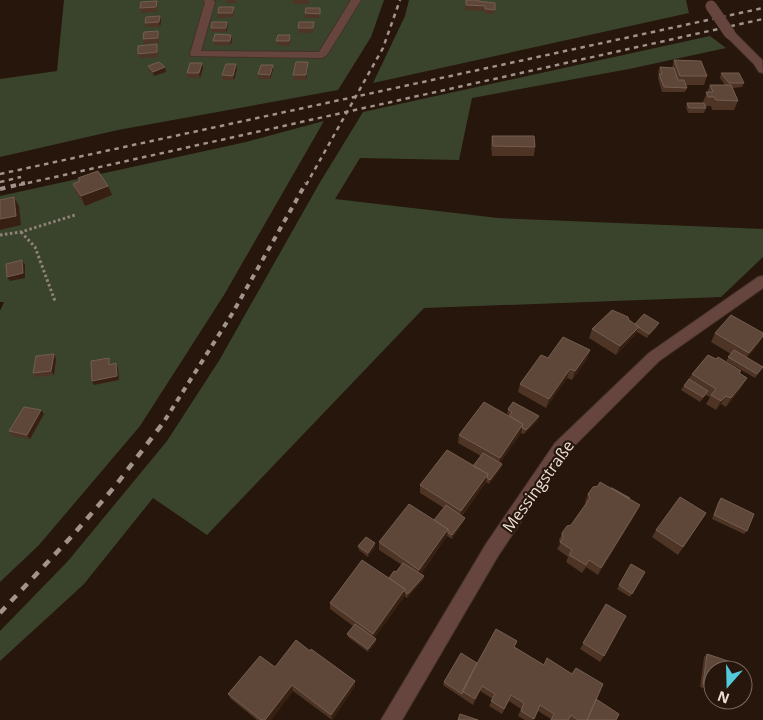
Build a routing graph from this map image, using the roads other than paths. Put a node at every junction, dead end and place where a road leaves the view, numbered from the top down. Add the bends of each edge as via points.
1 (208, 0) edge
2 (356, 0) edge
3 (709, 3) edge
4 (746, 49) junction
5 (759, 50) dead end
6 (763, 70) edge
7 (763, 282) edge
8 (391, 720) edge

1 - 2 street via 194,54 322,55
3 - 4 street, bridge via 730,34
4 - 5 street
4 - 6 street
7 - 8 street, Messingstraße via 654,357 561,448 492,550

